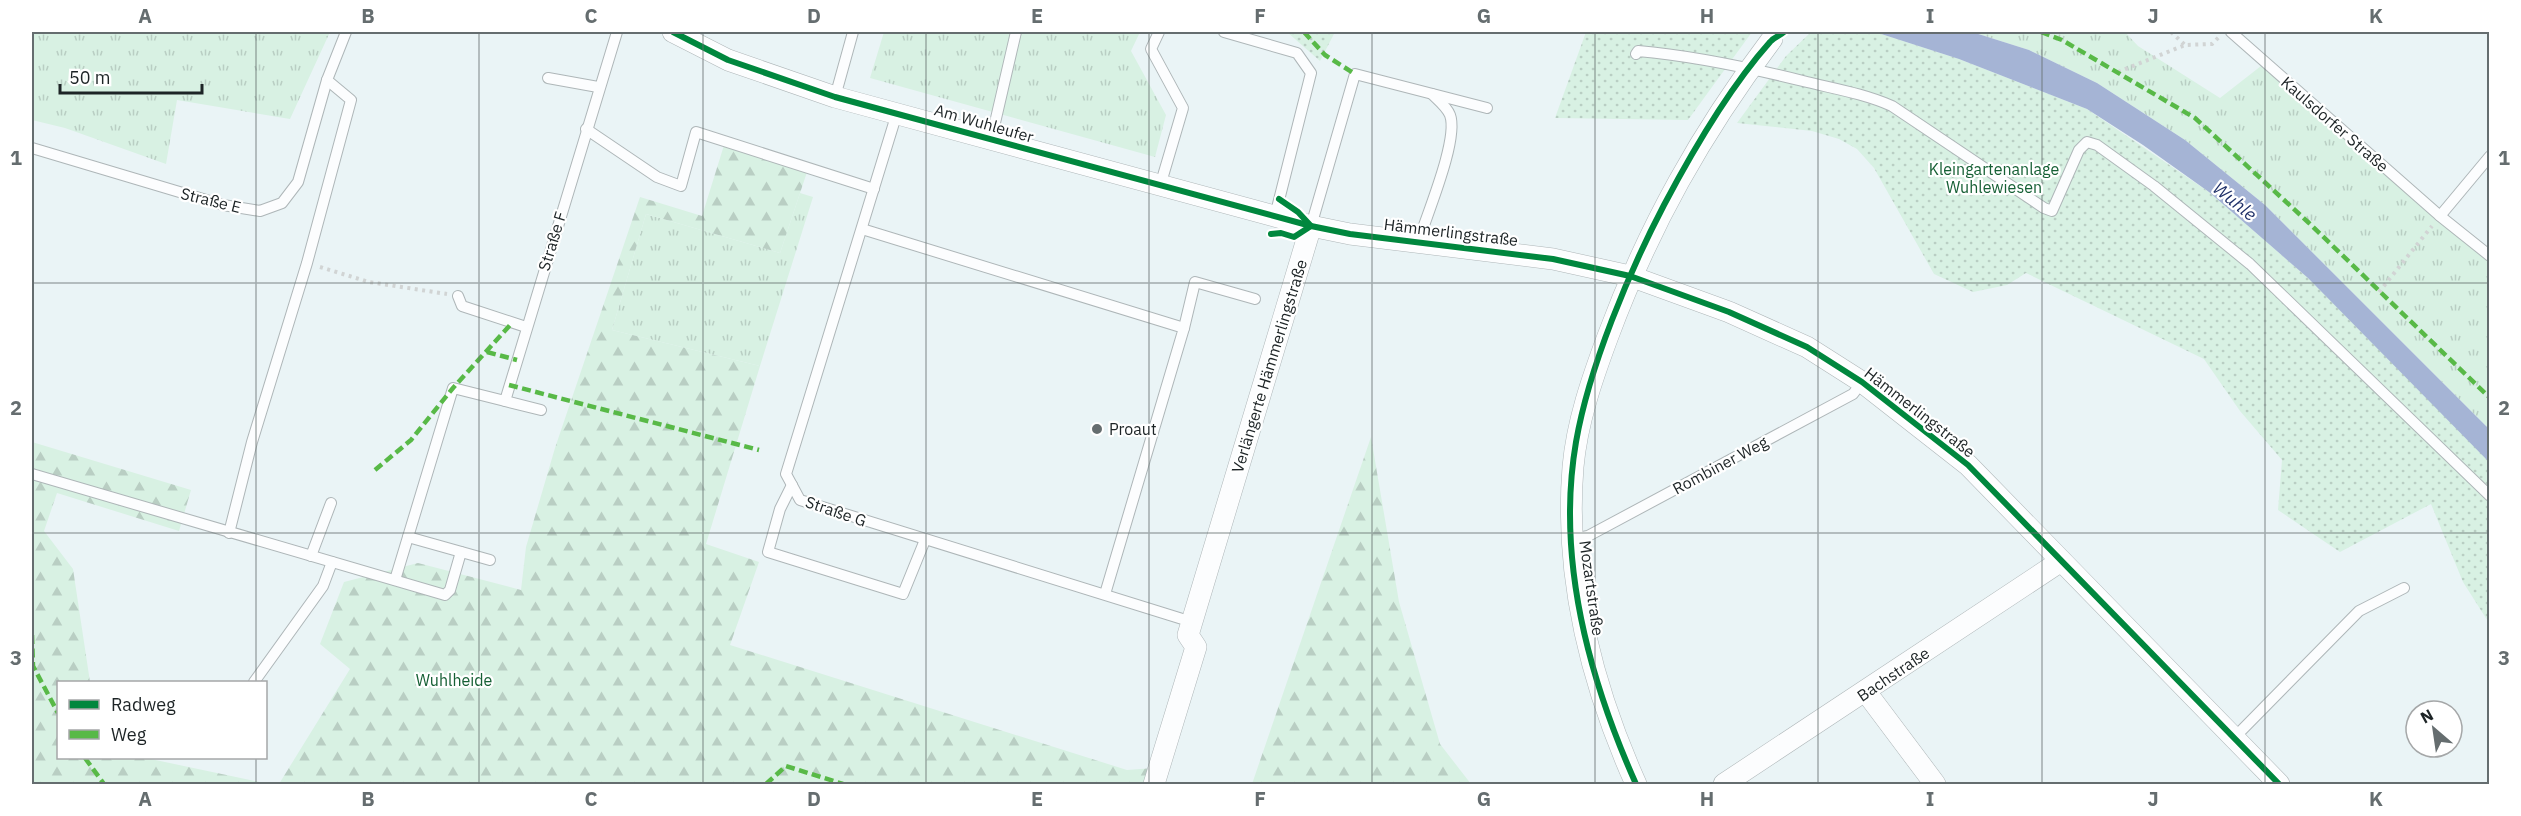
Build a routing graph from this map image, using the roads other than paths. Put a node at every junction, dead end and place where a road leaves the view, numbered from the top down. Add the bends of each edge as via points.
1 (346, 32) edge
2 (617, 32) edge
3 (673, 32) edge
4 (853, 32) edge
5 (1016, 32) edge
6 (1158, 32) edge
7 (1224, 32) edge
8 (2230, 32) edge
9 (1772, 39) dead end
10 (1636, 54) dead end
11 (1750, 68) junction
12 (548, 78) dead end
13 (327, 80) junction
14 (598, 87) junction
15 (1432, 94) junction
16 (835, 97) junction
17 (1486, 108) dead end
18 (897, 112) junction
19 (586, 129) junction
20 (991, 140) junction
21 (32, 148) edge
22 (2490, 156) edge
23 (1160, 186) junction
24 (874, 189) junction
25 (2440, 216) junction
26 (1293, 221) junction
27 (862, 230) junction
28 (1419, 240) junction
29 (2490, 256) edge
30 (1630, 276) junction
31 (458, 296) road end
32 (1255, 299) dead end
33 (526, 327) junction
34 (1184, 328) junction
35 (1862, 382) junction
36 (504, 401) junction
37 (542, 411) dead end
38 (32, 474) edge
39 (792, 485) junction
40 (2490, 496) edge
41 (331, 503) dead end
42 (229, 532) junction
43 (408, 537) junction
44 (1572, 539) junction
45 (925, 540) junction
46 (461, 552) junction
47 (311, 556) junction
48 (490, 560) dead end
49 (2061, 561) junction
50 (332, 562) junction
51 (395, 580) junction
52 (2404, 588) dead end
53 (1105, 594) junction
54 (1192, 622) junction
55 (255, 681) edge
56 (1866, 692) junction
57 (2234, 738) junction
58 (1154, 784) edge
59 (1636, 784) edge
60 (1724, 784) edge
61 (1935, 784) edge
62 (2279, 784) edge

1 - 13 lane, Straße E
2 - 14 lane, Straße F
3 - 16 street, Am Wuhleufer via 728,60
4 - 16 lane
5 - 20 lane
6 - 23 lane via 1151,49 1183,108
7 - 26 lane via 1298,53 1311,73
8 - 25 lane, Kaulsdorfer Straße
9 - 11 street, Mozartstraße
10 - 11 lane via 1674,54
11 - 30 street, Mozartstraße via 1676,183
11 - 40 lane via 1892,106 2052,211 2079,150 2087,142 2097,145 2250,264
12 - 14 lane
13 - 21 lane, Straße E via 298,182 282,203 260,211 223,205
13 - 42 lane via 351,100
14 - 19 lane, Straße F
15 - 17 lane, Verlängerte Hämmerlingstraße
15 - 26 lane, Verlängerte Hämmerlingstraße via 1355,74
15 - 28 lane via 1450,114 1453,127
16 - 18 street, Am Wuhleufer
18 - 20 street, Am Wuhleufer
18 - 24 lane, Straße G
19 - 24 lane via 657,177 681,186 696,132
19 - 33 lane, Straße F
20 - 23 street, Am Wuhleufer
22 - 25 lane
23 - 26 street, Am Wuhleufer
24 - 27 lane, Straße G
25 - 29 lane, Kaulsdorfer Straße
26 - 28 street, Hämmerlingstraße via 1350,234
26 - 54 street, Verlängerte Hämmerlingstraße
27 - 34 lane
27 - 39 lane, Straße G via 786,474
28 - 30 street, Hämmerlingstraße via 1553,259
30 - 35 street, Hämmerlingstraße via 1729,312 1807,347
30 - 44 street, Mozartstraße via 1590,384 1576,441
31 - 33 lane via 462,306
32 - 34 lane via 1195,282
33 - 36 lane, Straße F
34 - 53 lane
35 - 44 lane, Rombiner Weg via 1853,394 1588,536
35 - 49 street, Hämmerlingstraße via 1968,465
36 - 37 lane
36 - 43 lane via 453,388
38 - 42 lane
39 - 45 lane, Straße G via 800,500
39 - 45 lane via 780,509 768,552 903,594
41 - 47 lane
42 - 47 lane
43 - 46 lane
43 - 51 lane
44 - 59 street, Mozartstraße via 1588,655 1610,723
45 - 53 lane, Straße G
46 - 48 lane
46 - 51 lane via 445,595
47 - 50 lane
49 - 56 street, Bachstraße
49 - 57 street, Hämmerlingstraße
50 - 51 lane
50 - 55 lane via 323,586
52 - 57 lane via 2359,611
53 - 54 lane, Straße G
54 - 58 street, Verlängerte Hämmerlingstraße via 1188,635 1196,647
56 - 60 street, Bachstraße
56 - 61 street
57 - 62 street, Hämmerlingstraße

